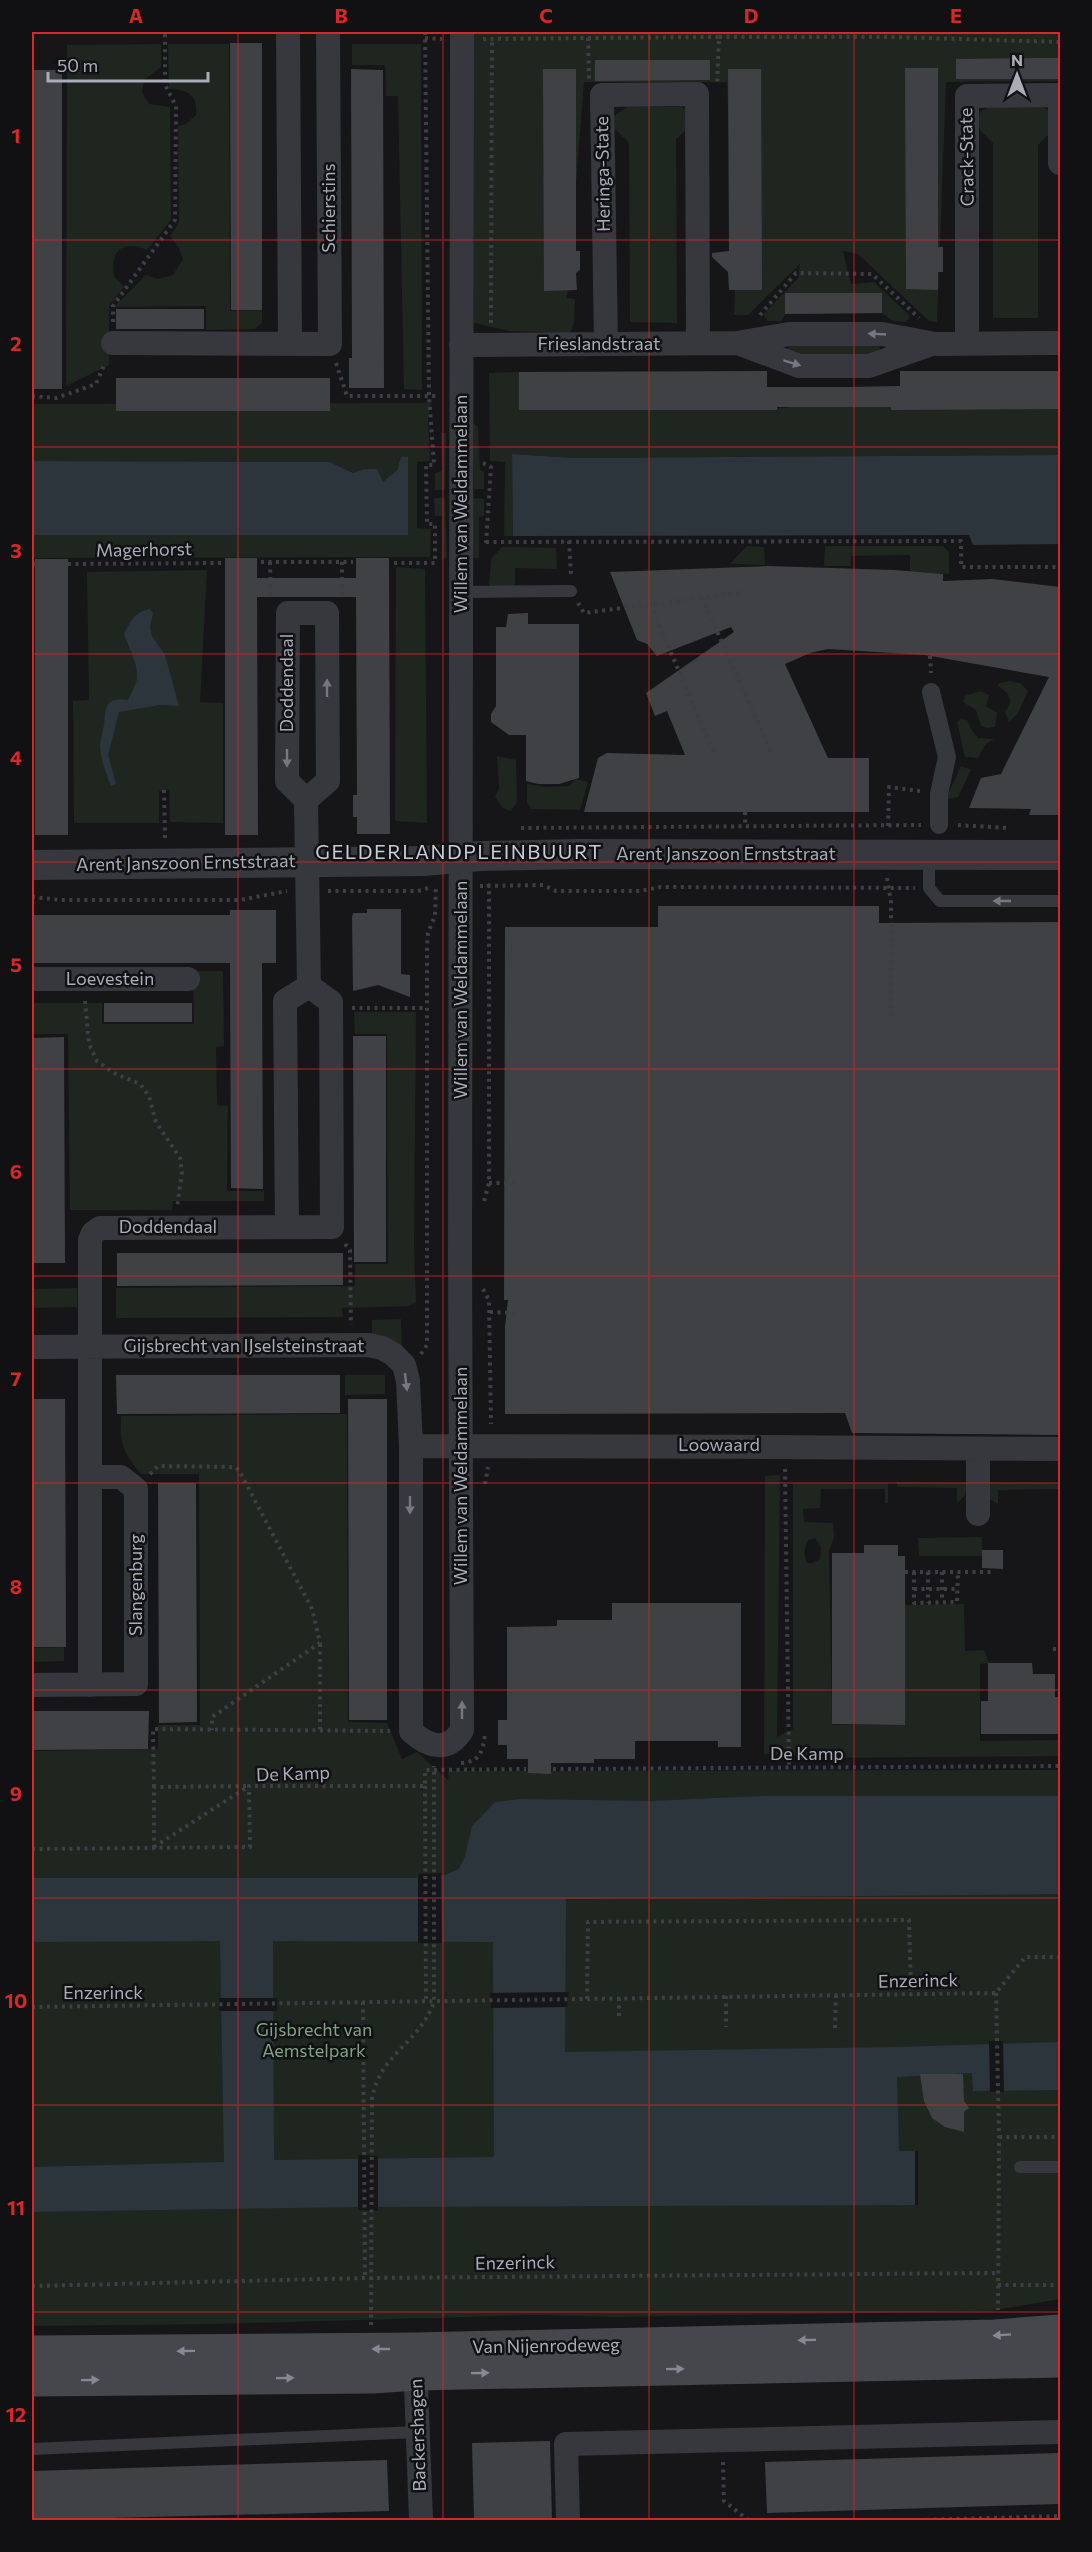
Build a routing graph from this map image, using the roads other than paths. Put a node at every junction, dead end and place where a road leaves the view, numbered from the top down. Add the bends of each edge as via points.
1 (288, 32) edge
2 (328, 32) edge
3 (462, 32) edge
4 (1060, 163) edge
5 (113, 343) road end
6 (290, 343) junction
7 (699, 343) junction
8 (737, 343) junction
9 (949, 343) junction
10 (1060, 343) edge
11 (606, 344) junction
12 (461, 345) junction
13 (571, 591) dead end
14 (461, 592) junction
15 (931, 692) dead end
16 (306, 800) junction
17 (939, 825) dead end
18 (1060, 855) edge
19 (929, 856) junction
20 (306, 861) junction
21 (32, 865) edge
22 (457, 869) junction
23 (1060, 901) edge
24 (32, 979) edge
25 (188, 979) dead end
26 (309, 986) junction
27 (287, 1227) junction
28 (32, 1347) edge
29 (91, 1347) junction
30 (411, 1446) junction
31 (461, 1446) junction
32 (978, 1449) junction
33 (1060, 1449) edge
34 (90, 1477) junction
35 (978, 1514) dead end
36 (90, 1684) junction
37 (32, 1685) edge
38 (1020, 2167) dead end
39 (1060, 2167) edge
40 (1060, 2331) edge
41 (32, 2352) edge
42 (415, 2361) junction
43 (1060, 2361) edge
44 (32, 2380) edge
45 (417, 2432) junction
46 (1060, 2432) edge
47 (32, 2449) edge
48 (421, 2520) edge
49 (568, 2520) edge

1 - 6 street
2 - 6 street, Schierstins via 330,344
3 - 12 street, Willem van Weldammelaan
4 - 9 street, Crack-State via 1060,95 967,96
5 - 6 street
7 - 8 street, Frieslandstraat
7 - 11 street, Frieslandstraat
7 - 11 street, Heringa-State via 696,94 602,95
9 -> 8 street, Frieslandstraat via 882,334 789,334
8 -> 9 street, Frieslandstraat via 799,366 869,366
9 - 10 street, Frieslandstraat
11 - 12 street, Frieslandstraat
12 - 14 street, Willem van Weldammelaan
13 - 14 lane
14 - 22 street, Willem van Weldammelaan
15 - 17 street via 947,757 939,794
16 -> 16 street, Doddendaal via 328,781 327,613 288,613 287,782
16 - 20 street
18 - 19 street, Arent Janszoon Ernststraat
19 - 22 street, Arent Janszoon Ernststraat via 769,854
23 -> 19 lane via 940,901 929,888
20 - 21 street, Arent Janszoon Ernststraat
20 - 22 street, Arent Janszoon Ernststraat
20 - 26 street
22 - 31 street, Willem van Weldammelaan
24 - 25 street, Loevestein
26 - 27 street via 285,1001
26 - 27 street, Doddendaal via 330,1002 332,1227
27 - 29 street, Doddendaal via 100,1228 90,1240
28 - 29 street, Gijsbrecht van IJselsteinstraat
29 -> 30 street, Gijsbrecht van IJselsteinstraat via 382,1348 404,1365
29 - 34 street
30 - 31 street, Loowaard
30 -> 31 street, Willem van Weldammelaan via 425,1746 457,1739 462,1730
31 - 32 street, Loowaard
32 - 33 street, Loowaard
32 - 35 street
34 - 36 street
34 - 36 street, Slangenburg via 121,1477 136,1489 136,1684
36 - 37 street, Slangenburg
38 - 39 lane
40 -> 42 main road, Van Nijenrodeweg
42 -> 41 main road, Van Nijenrodeweg
42 -> 43 main road, Van Nijenrodeweg
44 -> 42 main road, Van Nijenrodeweg via 373,2377
42 - 45 street, Backershagen
45 - 47 lane
45 - 48 street, Backershagen
46 - 49 street via 566,2444

